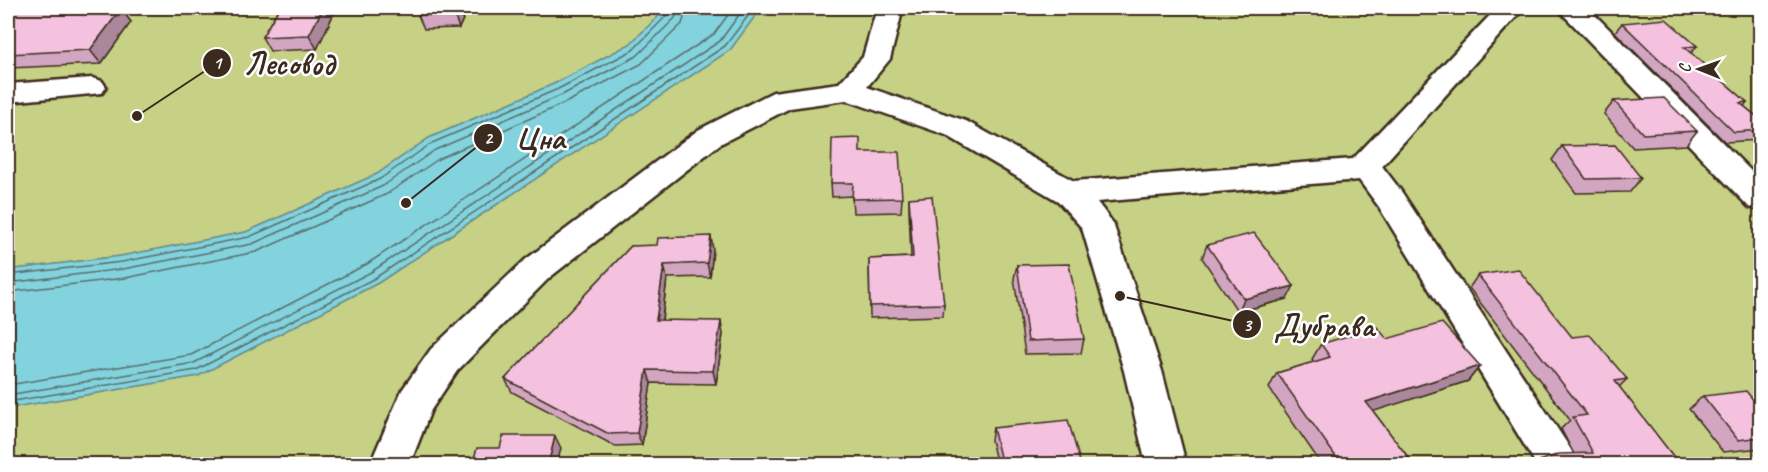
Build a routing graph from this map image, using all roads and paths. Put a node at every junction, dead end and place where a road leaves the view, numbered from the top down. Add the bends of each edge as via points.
1 (890, 8) edge
2 (1511, 8) edge
3 (1570, 8) edge
4 (92, 87) dead end
5 (848, 91) junction
6 (8, 93) edge
7 (1365, 166) junction
8 (1069, 193) junction
9 (1761, 199) edge
10 (390, 465) edge
11 (1166, 465) edge
12 (1558, 465) edge

1 - 5 street via 876,59
2 - 7 street
3 - 9 street
4 - 6 street
5 - 8 street via 956,128
5 - 10 street via 783,99 709,137 537,270 444,360 415,402
7 - 8 street
7 - 12 street via 1390,199
8 - 11 street via 1096,223 1143,371

